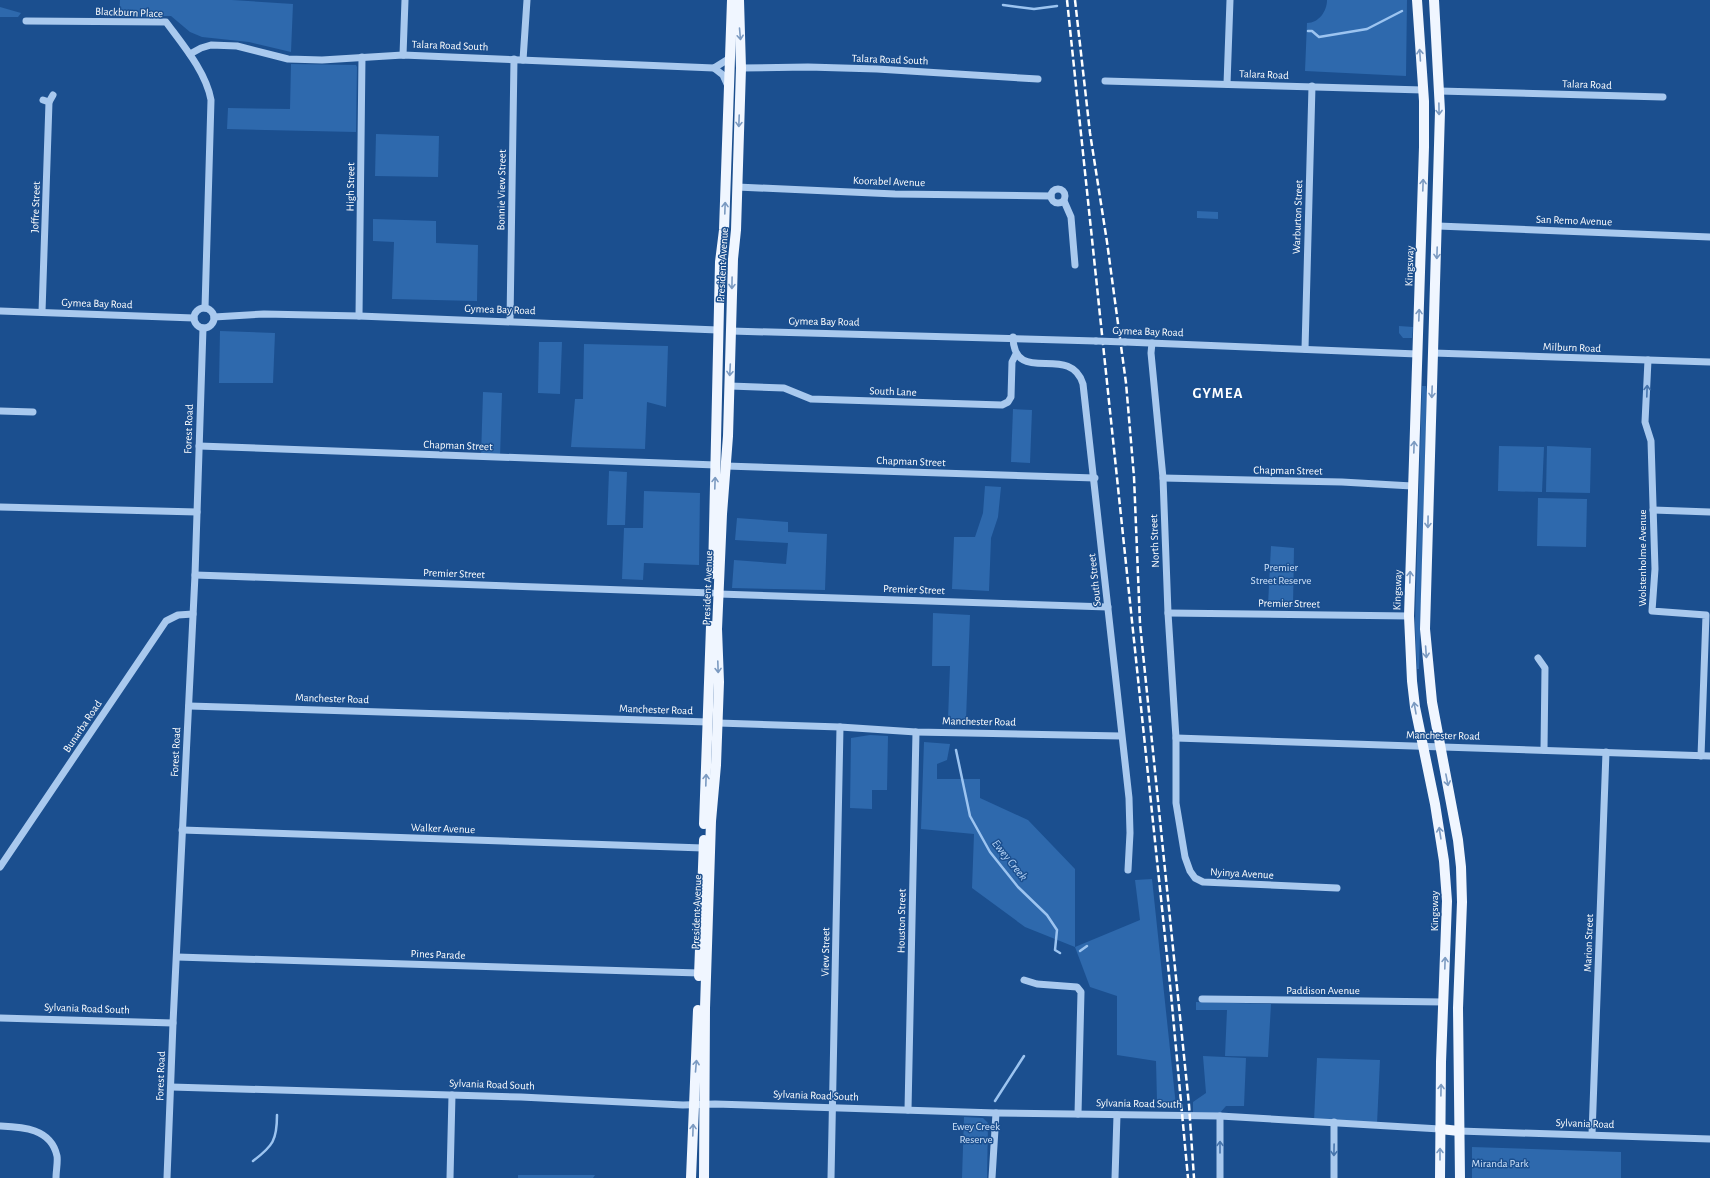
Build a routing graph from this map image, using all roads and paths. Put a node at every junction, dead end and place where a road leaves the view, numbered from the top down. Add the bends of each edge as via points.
1 (405, 0) edge
2 (527, 0) edge
3 (732, 0) edge
4 (739, 0) edge
5 (1230, 0) edge
6 (1417, 0) edge
7 (1434, 0) edge
8 (26, 21) dead end
9 (190, 54) junction
10 (403, 55) junction
11 (362, 57) junction
12 (730, 58) junction
13 (514, 59) junction
14 (523, 60) junction
15 (714, 68) junction
16 (741, 68) junction
17 (1038, 79) dead end
18 (1105, 81) dead end
19 (1227, 84) junction
20 (1312, 86) junction
21 (728, 87) junction
22 (1422, 90) junction
23 (1439, 91) junction
24 (53, 94) dead end
25 (1663, 98) dead end
26 (726, 135) junction
27 (725, 186) junction
28 (737, 187) junction
29 (1051, 196) junction
30 (1064, 201) junction
31 (1438, 226) junction
32 (1710, 237) edge
33 (1075, 265) dead end
34 (205, 308) junction
35 (0, 311) edge
36 (42, 312) junction
37 (359, 316) junction
38 (214, 317) junction
39 (194, 318) junction
40 (510, 321) junction
41 (203, 328) junction
42 (718, 330) junction
43 (731, 331) junction
44 (1013, 338) junction
45 (1152, 343) junction
46 (1305, 348) junction
47 (1433, 353) junction
48 (1016, 354) junction
49 (1417, 354) junction
50 (1648, 360) junction
51 (1710, 362) edge
52 (730, 386) junction
53 (0, 411) edge
54 (33, 412) dead end
55 (199, 446) junction
56 (721, 465) junction
57 (1095, 478) junction
58 (1163, 478) junction
59 (1412, 486) junction
60 (0, 507) edge
61 (1653, 510) junction
62 (197, 512) junction
63 (1710, 512) edge
64 (195, 574) junction
65 (716, 594) junction
66 (1108, 607) junction
67 (1168, 613) junction
68 (193, 614) junction
69 (1409, 616) junction
70 (1538, 658) dead end
71 (189, 706) junction
72 (713, 723) junction
73 (840, 727) junction
74 (916, 732) junction
75 (1121, 736) junction
76 (1176, 738) junction
77 (1423, 746) junction
78 (1440, 747) junction
79 (1544, 750) junction
80 (1606, 752) junction
81 (1701, 756) junction
82 (1710, 756) edge
83 (182, 830) junction
84 (703, 848) junction
85 (0, 867) edge
86 (1128, 870) dead end
87 (1337, 888) dead end
88 (177, 957) junction
89 (699, 973) junction
90 (1024, 980) dead end
91 (1202, 999) dead end
92 (1444, 1002) junction
93 (0, 1018) edge
94 (173, 1023) junction
95 (171, 1087) junction
96 (452, 1095) junction
97 (706, 1104) junction
98 (694, 1105) junction
99 (833, 1108) junction
100 (908, 1110) junction
101 (996, 1113) junction
102 (1078, 1114) junction
103 (1117, 1115) junction
104 (1220, 1116) junction
105 (1334, 1122) junction
106 (0, 1126) edge
107 (1440, 1129) junction
108 (1460, 1131) junction
109 (1592, 1134) junction
110 (1710, 1139) edge
111 (56, 1178) edge
112 (167, 1178) edge
113 (450, 1178) edge
114 (692, 1178) edge
115 (704, 1178) edge
116 (831, 1178) edge
117 (992, 1178) edge
118 (1115, 1178) edge
119 (1220, 1178) edge
120 (1334, 1178) edge
121 (1440, 1178) edge
122 (1460, 1178) edge

1 - 10 street
2 - 14 street
3 - 12 main road, President Avenue
4 -> 16 main road, President Avenue
5 - 19 street
22 -> 6 main road, Kingsway
7 - 23 main road
8 - 9 street, Blackburn Place via 166,22
9 - 11 street, Talara Road South via 211,45 237,46 288,59
9 - 34 street, Blackburn Place via 206,83 211,100
10 - 11 street, Talara Road South
10 - 13 street, Talara Road South
11 - 37 street, High Street
12 - 15 street
12 - 21 main road, President Avenue
13 - 14 street, Talara Road South
13 - 40 street, Bonnie View Street
14 - 15 street, Talara Road South
15 - 21 street via 723,75
16 - 17 street, Talara Road South via 877,69
16 - 26 main road via 735,72
16 -> 28 main road, President Avenue
18 - 19 street, Talara Road
19 - 20 street, Talara Road
20 - 22 street, Talara Road
20 - 46 street, Warburton Street
21 - 26 main road, President Avenue
49 -> 22 main road, Kingsway via 1424,147
23 - 25 street, Talara Road
23 -> 31 main road
24 - 36 street, Joffre Street via 46,101
26 - 27 main road, President Avenue
27 - 28 main road, Koorabel Avenue
42 -> 27 main road, President Avenue
28 - 29 street, Koorabel Avenue via 895,194
28 -> 43 main road, President Avenue
29 - 30 street via 1056,203
29 - 30 street via 1053,191 1061,190 1065,193
30 - 33 street via 1071,218
31 - 32 street, San Remo Avenue
31 -> 47 main road
34 - 38 street via 210,310
34 - 39 street via 198,309
35 - 36 street, Gymea Bay Road
36 - 39 street, Gymea Bay Road
37 - 38 street, Gymea Bay Road via 264,314
37 - 40 street, Gymea Bay Road
38 - 41 street via 209,326
39 - 41 street via 196,324
40 - 42 street, Gymea Bay Road
41 - 55 street, Forest Road
42 - 43 main road, Gymea Bay Road
42 - 56 main road, President Avenue
43 - 44 street, Gymea Bay Road
43 -> 52 main road, President Avenue
44 - 45 street, Gymea Bay Road, bridge
44 - 48 street
45 - 46 street, Gymea Bay Road
45 - 58 street, North Street
46 - 49 street, Gymea Bay Road
47 - 49 main road, Gymea Bay Road
47 - 50 street, Milburn Road
47 -> 78 main road via 1425,629 1428,678
48 - 52 street, South Lane via 1012,362 1010,400 1000,405 811,399 784,388
48 - 57 street, South Street via 1038,364 1071,366 1081,376
59 -> 49 main road, Kingsway
50 - 51 street, Milburn Road
61 -> 50 street, Wolstenholme Avenue via 1651,441 1645,422
52 - 56 main road, President Avenue
53 - 54 street
55 - 56 street, Chapman Street
55 - 62 street, Forest Road
56 - 57 street, Chapman Street
56 - 65 main road, President Avenue via 722,514
57 - 66 street, South Street
58 - 59 street, Chapman Street
58 - 67 street, North Street
69 -> 59 main road, Kingsway
60 - 62 street
61 - 63 street
61 - 81 street, Wolstenholme Avenue via 1655,569 1652,611 1706,615
62 - 64 street, Forest Road
64 - 65 street, Premier Street
64 - 68 street, Forest Road
65 - 66 street, Premier Street
65 - 72 main road, President Avenue
66 - 75 street, South Street
67 - 69 street, Premier Street
67 - 76 street, North Street
68 - 71 street, Forest Road
68 - 85 street, Bunarba Road via 178,614 166,621
77 -> 69 main road, Kingsway via 1412,681
70 - 79 street via 1545,668
71 - 72 street, Manchester Road
71 - 83 street, Forest Road
72 - 73 street, Manchester Road
84 -> 72 main road, President Avenue
72 - 97 main road, President Avenue via 716,765 710,821 705,1008
73 - 74 street, Manchester Road
73 - 99 street, View Street
74 - 75 street, Manchester Road
74 - 100 street, Houston Street
75 - 86 street, South Street via 1129,798
76 - 77 street, Manchester Road
76 - 87 street, Nyinya Avenue via 1176,803 1185,857 1195,878 1203,882
77 - 78 street, Manchester Road
92 -> 77 main road, Kingsway via 1447,901 1444,861
78 - 79 street, Manchester Road
78 -> 108 main road via 1461,868 1458,1008
79 - 80 street, Manchester Road
80 - 81 street, Manchester Road
80 - 109 street, Marion Street
81 - 82 street, Manchester Road
83 - 84 street, Walker Avenue
83 - 88 street, Forest Road
84 - 89 main road, President Avenue
88 - 89 street, Pines Parade
88 - 94 street, Forest Road
98 -> 89 main road, President Avenue
90 - 102 street via 1079,989 1081,996
91 - 92 street, Paddison Avenue
107 -> 92 main road, Kingsway
93 - 94 street, Sylvania Road South
94 - 95 street, Forest Road
95 - 96 street, Sylvania Road South
95 - 112 street, Forest Road
96 - 98 street, Sylvania Road South
96 - 113 street
97 - 98 street, Sylvania Road South
97 - 99 street, Sylvania Road South
97 - 115 main road, President Avenue
114 -> 98 main road, President Avenue
99 - 100 street, Sylvania Road South
99 - 116 street, View Street
100 - 101 street, Sylvania Road South
101 - 102 street, Sylvania Road South
101 - 117 street
102 - 103 street, Sylvania Road South
103 - 104 street, Sylvania Road South
103 - 118 street
104 - 105 street, Sylvania Road South
119 -> 104 street
105 - 107 street, Sylvania Road South
105 -> 120 street
106 - 111 street via 26,1127 36,1130 45,1137 57,1156
107 - 108 main road, Sylvania Road South
121 -> 107 main road, Kingsway
108 - 109 street, Sylvania Road
108 - 122 main road
109 - 110 street, Sylvania Road

